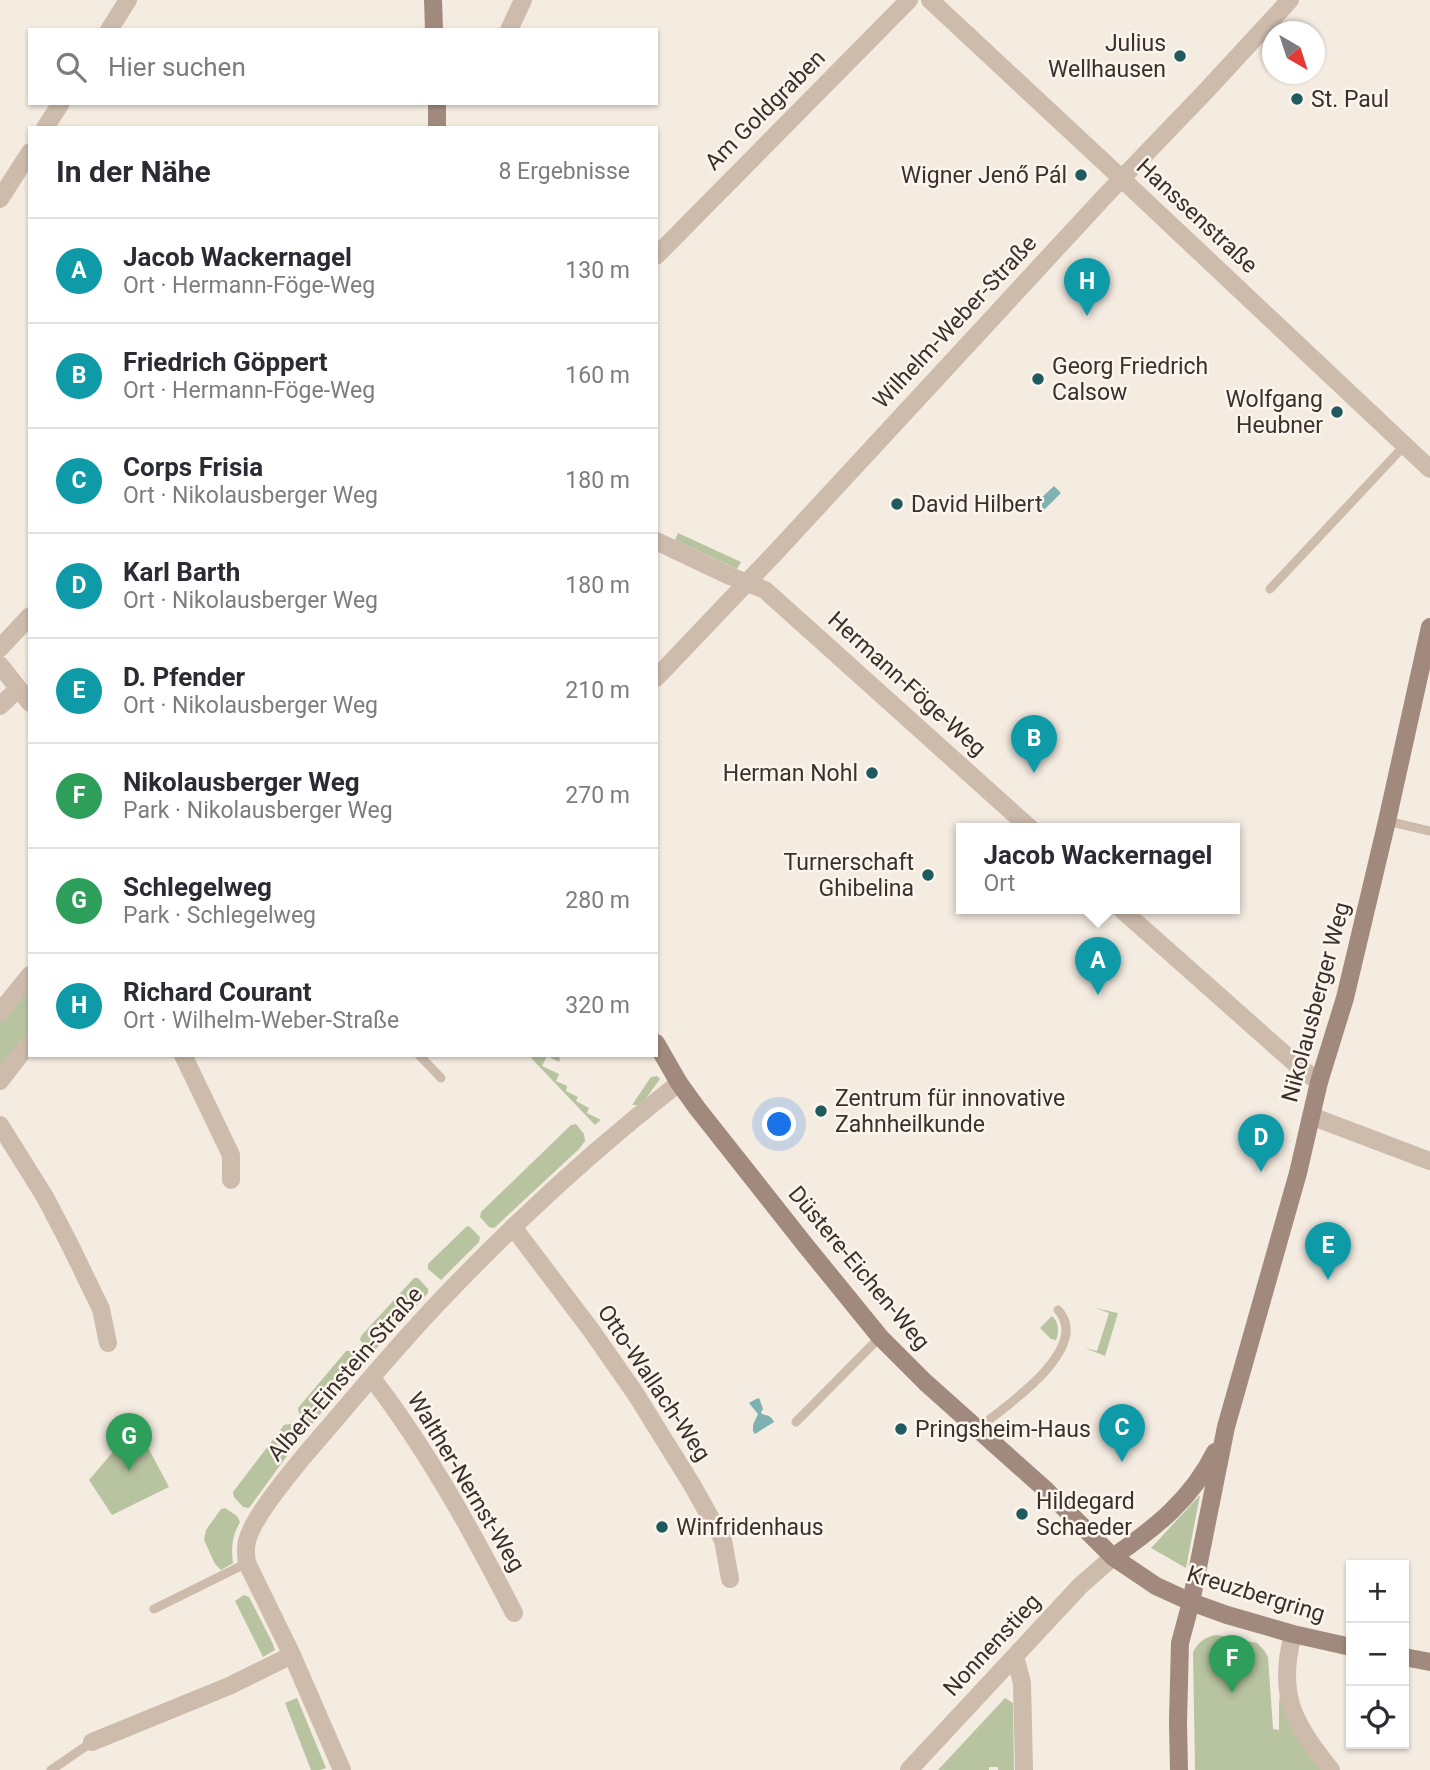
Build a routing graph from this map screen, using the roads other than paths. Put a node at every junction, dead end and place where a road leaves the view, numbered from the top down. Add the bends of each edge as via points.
1 (128, 0) edge
2 (433, 0) edge
3 (523, 0) edge
4 (909, 0) edge
5 (930, 0) edge
6 (1290, 0) edge
7 (110, 28) edge
8 (434, 28) edge
9 (510, 28) edge
10 (60, 105) edge
11 (437, 105) edge
12 (46, 126) edge
13 (437, 126) edge
14 (28, 155) edge
15 (1121, 179) junction
16 (0, 199) edge
17 (658, 254) edge
18 (1405, 445) junction
19 (1430, 469) edge
20 (658, 542) edge
21 (746, 582) junction
22 (1270, 589) dead end
23 (28, 618) edge
24 (1430, 626) edge
25 (0, 648) edge
26 (0, 665) edge
27 (658, 676) edge
28 (18, 689) junction
29 (28, 702) edge
30 (0, 706) edge
31 (1387, 821) junction
32 (1024, 823) edge
33 (1430, 831) edge
34 (1127, 914) edge
35 (28, 977) edge
36 (0, 1012) edge
37 (28, 1045) edge
38 (658, 1046) edge
39 (184, 1057) edge
40 (421, 1057) edge
41 (441, 1078) dead end
42 (0, 1081) edge
43 (1319, 1082) junction
44 (679, 1083) junction
45 (1311, 1116) junction
46 (0, 1125) edge
47 (1430, 1161) edge
48 (231, 1180) dead end
49 (513, 1227) junction
50 (1058, 1310) dead end
51 (880, 1337) junction
52 (108, 1343) dead end
53 (372, 1378) junction
54 (796, 1422) dead end
55 (1226, 1427) junction
56 (978, 1428) junction
57 (1113, 1557) junction
58 (247, 1563) junction
59 (730, 1579) dead end
60 (1191, 1602) junction
61 (154, 1609) dead end
62 (513, 1613) dead end
63 (1293, 1634) junction
64 (1346, 1646) edge
65 (292, 1655) junction
66 (1015, 1656) junction
67 (1409, 1658) edge
68 (1430, 1662) edge
69 (92, 1742) joint
70 (51, 1770) edge
71 (342, 1770) edge
72 (909, 1770) edge
73 (1024, 1770) edge
74 (1179, 1770) edge
75 (1331, 1770) edge

1 - 7 street
2 - 8 street
3 - 9 street
4 - 17 street, Am Goldgraben
5 - 15 street, Hanssenstraße
6 - 15 street, Wilhelm-Weber-Straße
10 - 12 street
11 - 13 street
14 - 16 street
15 - 18 street, Hanssenstraße
15 - 21 street, Wilhelm-Weber-Straße
18 - 19 street, Hanssenstraße
18 - 22 lane
20 - 21 street, Hermann-Föge-Weg
21 - 27 street, Wilhelm-Weber-Straße
21 - 32 street, Hermann-Föge-Weg via 765,590
23 - 25 street
24 - 31 street, Nikolausberger Weg
26 - 28 street
28 - 29 street
28 - 30 street
31 - 33 lane
31 - 43 street, Nikolausberger Weg via 1345,998
34 - 43 street
35 - 36 street
37 - 42 street
38 - 44 street, Düstere-Eichen-Weg
39 - 48 street via 231,1155
40 - 41 lane
43 - 45 street, Nikolausberger Weg
44 - 49 street, Albert-Einstein-Straße
44 - 51 street, Düstere-Eichen-Weg
45 - 47 street
45 - 55 street, Nikolausberger Weg
46 - 52 street via 69,1243 101,1309
49 - 53 street, Albert-Einstein-Straße
49 - 59 street, Otto-Wallach-Weg via 592,1330 677,1460 723,1541
50 - 56 lane via 1067,1332 1060,1353
51 - 54 lane
51 - 56 street, Düstere-Eichen-Weg
53 - 58 street, Albert-Einstein-Straße via 284,1480 255,1522 247,1539
53 - 62 street, Walther-Nernst-Weg via 447,1490
55 - 57 street, Nikolausberger Weg via 1205,1472 1180,1505
55 - 60 street, Nikolausberger Weg
56 - 57 street, Düstere-Eichen-Weg
57 - 60 street, Kreuzbergring
57 - 66 street, Nonnenstieg
58 - 61 lane
58 - 65 street
60 - 63 street, Kreuzbergring
60 - 74 street, Nikolausberger Weg via 1180,1643
63 - 64 street, Kreuzbergring
63 - 75 street via 1285,1680 1289,1701 1298,1724
65 - 69 street
65 - 71 street
66 - 72 street, Nonnenstieg
66 - 73 street via 1022,1683
67 - 68 street
69 - 70 lane

